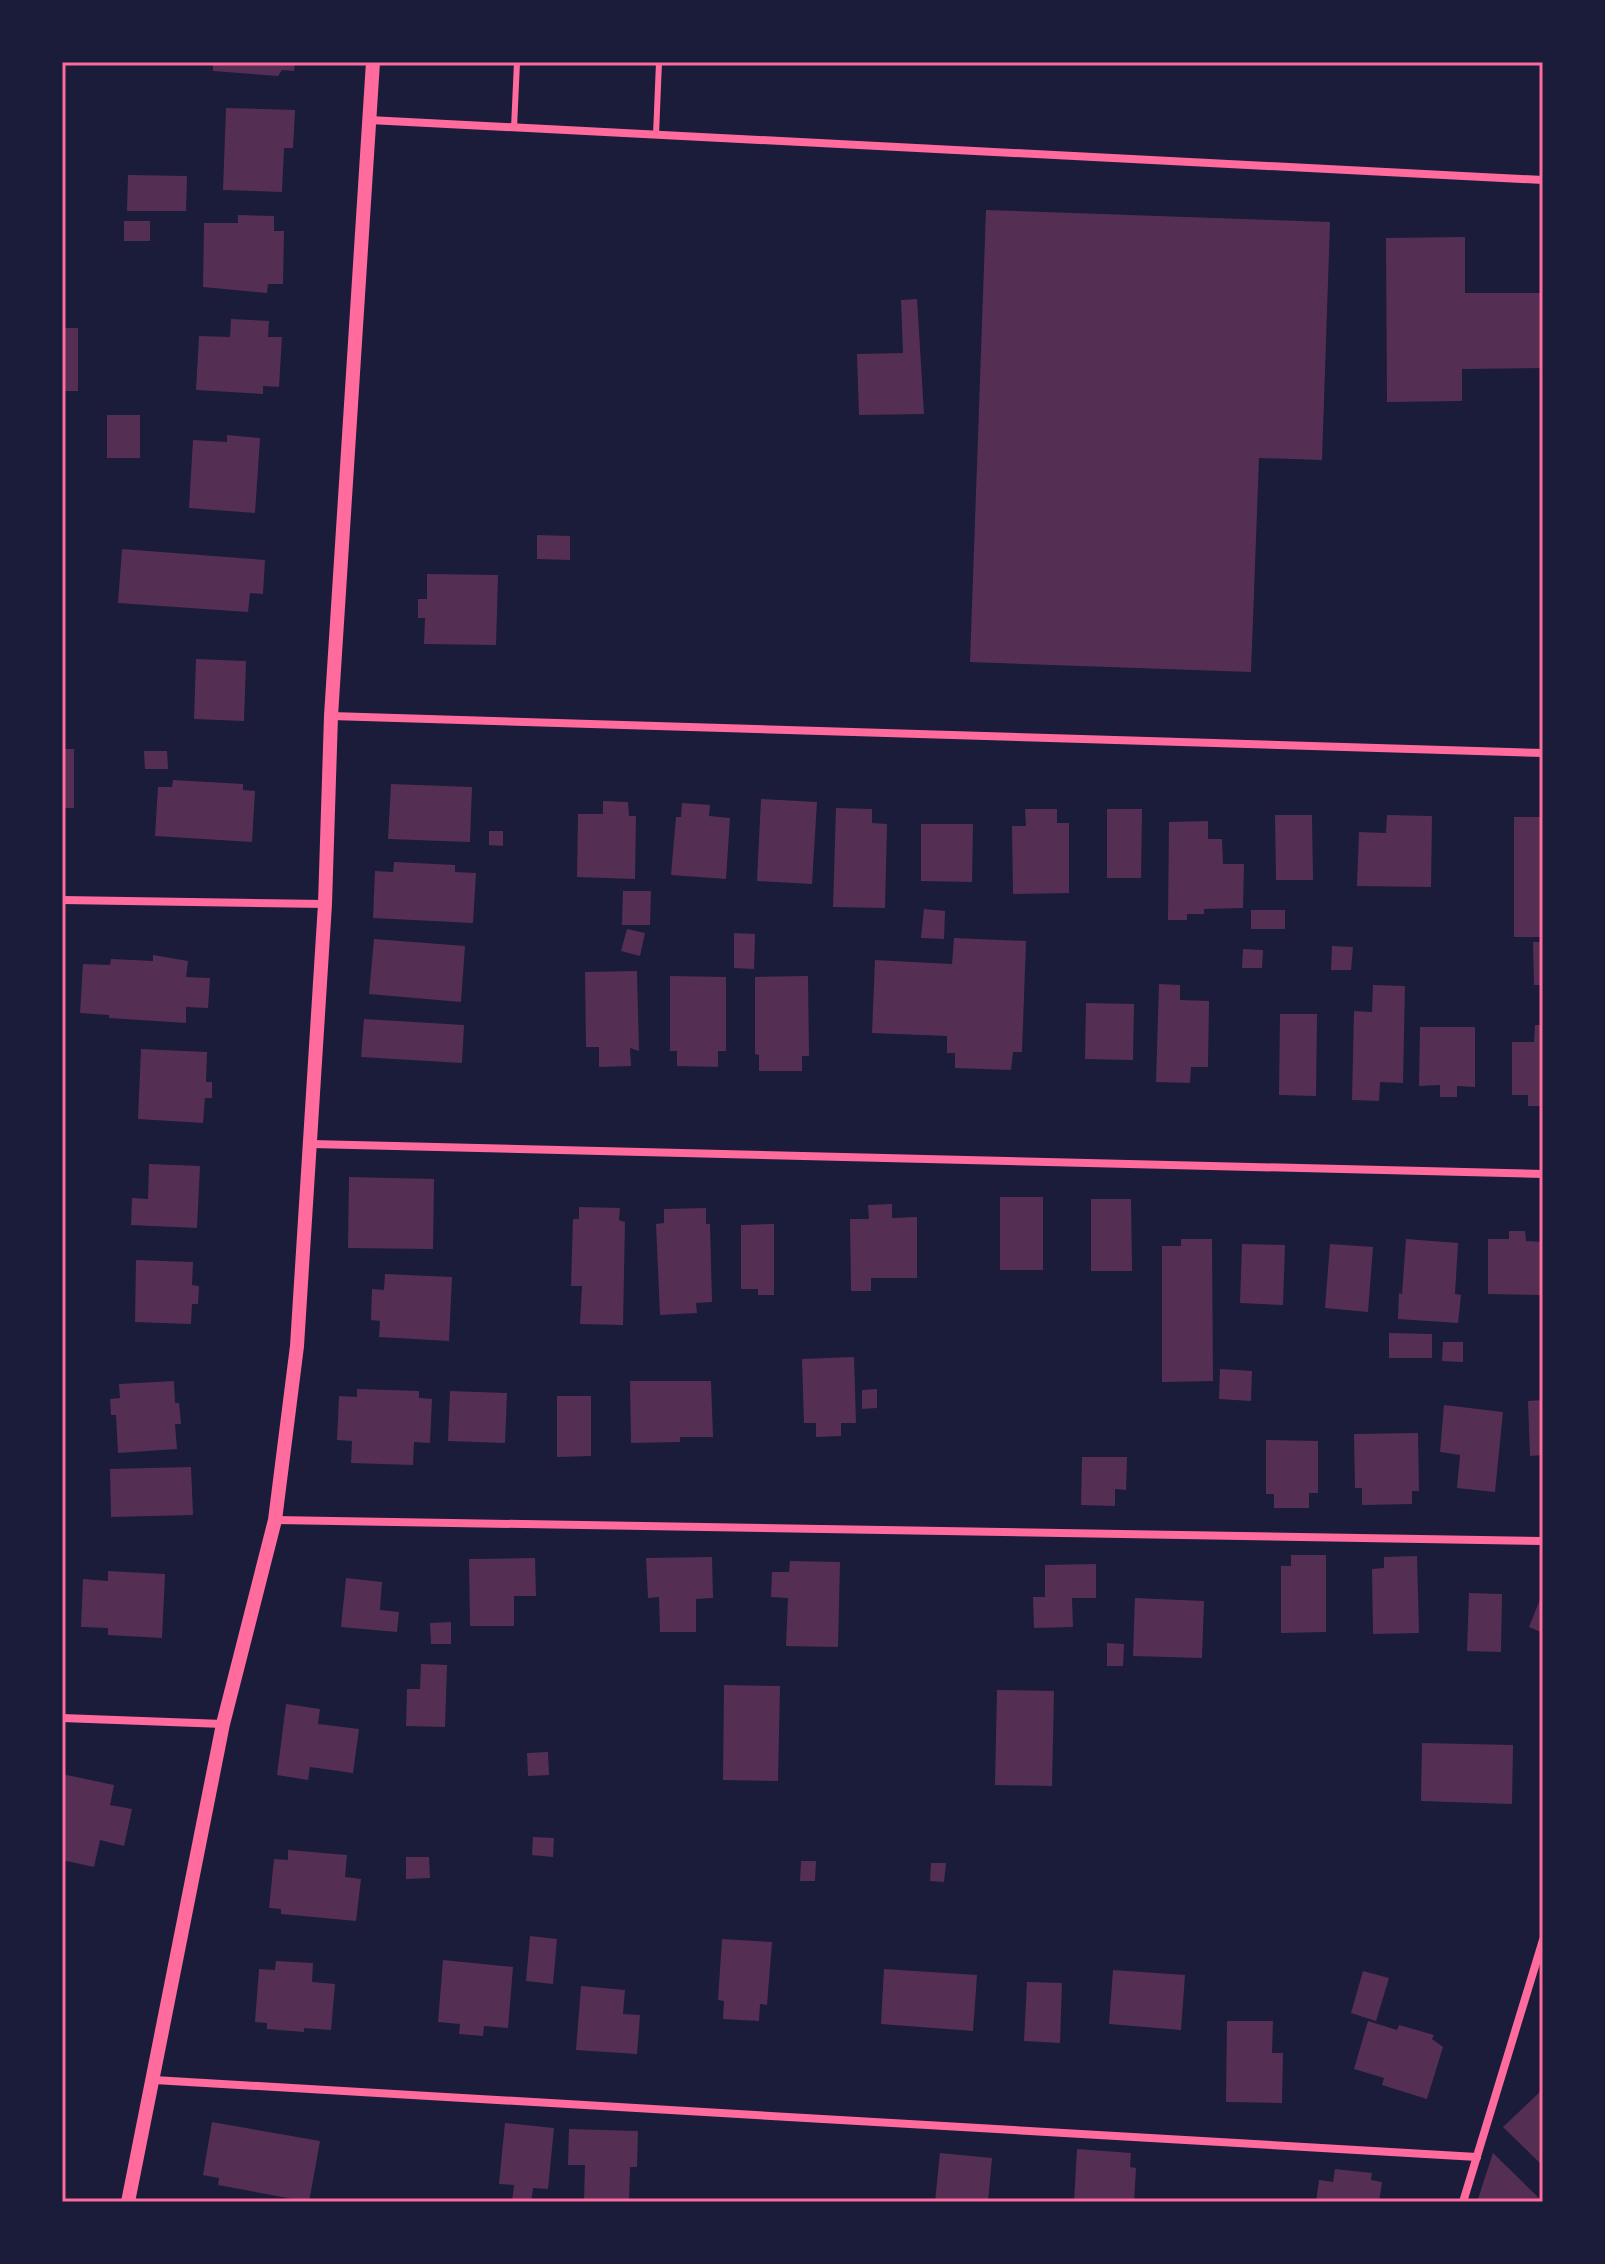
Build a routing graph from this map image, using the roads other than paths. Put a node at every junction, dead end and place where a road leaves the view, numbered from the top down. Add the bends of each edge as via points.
1 (373, 62) edge
2 (517, 62) edge
3 (659, 62) edge
4 (369, 120) junction
5 (514, 128) junction
6 (656, 135) junction
7 (1543, 180) edge
8 (331, 716) junction
9 (1543, 753) edge
10 (62, 900) edge
11 (325, 904) junction
12 (311, 1144) junction
13 (1543, 1174) edge
14 (275, 1520) junction
15 (1543, 1541) edge
16 (62, 1718) edge
17 (223, 1724) junction
18 (1543, 1940) edge
19 (154, 2080) junction
20 (1477, 2157) junction
21 (128, 2202) edge
22 (1463, 2202) edge

1 - 4 street
2 - 5 lane
3 - 6 lane
4 - 5 street
4 - 8 street
5 - 6 street
6 - 7 street
8 - 9 street
8 - 11 street
10 - 11 street
11 - 12 street
12 - 13 street
12 - 14 street via 297,1346
14 - 15 street
14 - 17 street
16 - 17 street
17 - 19 street
18 - 20 street
19 - 20 street
19 - 21 street
20 - 22 street

